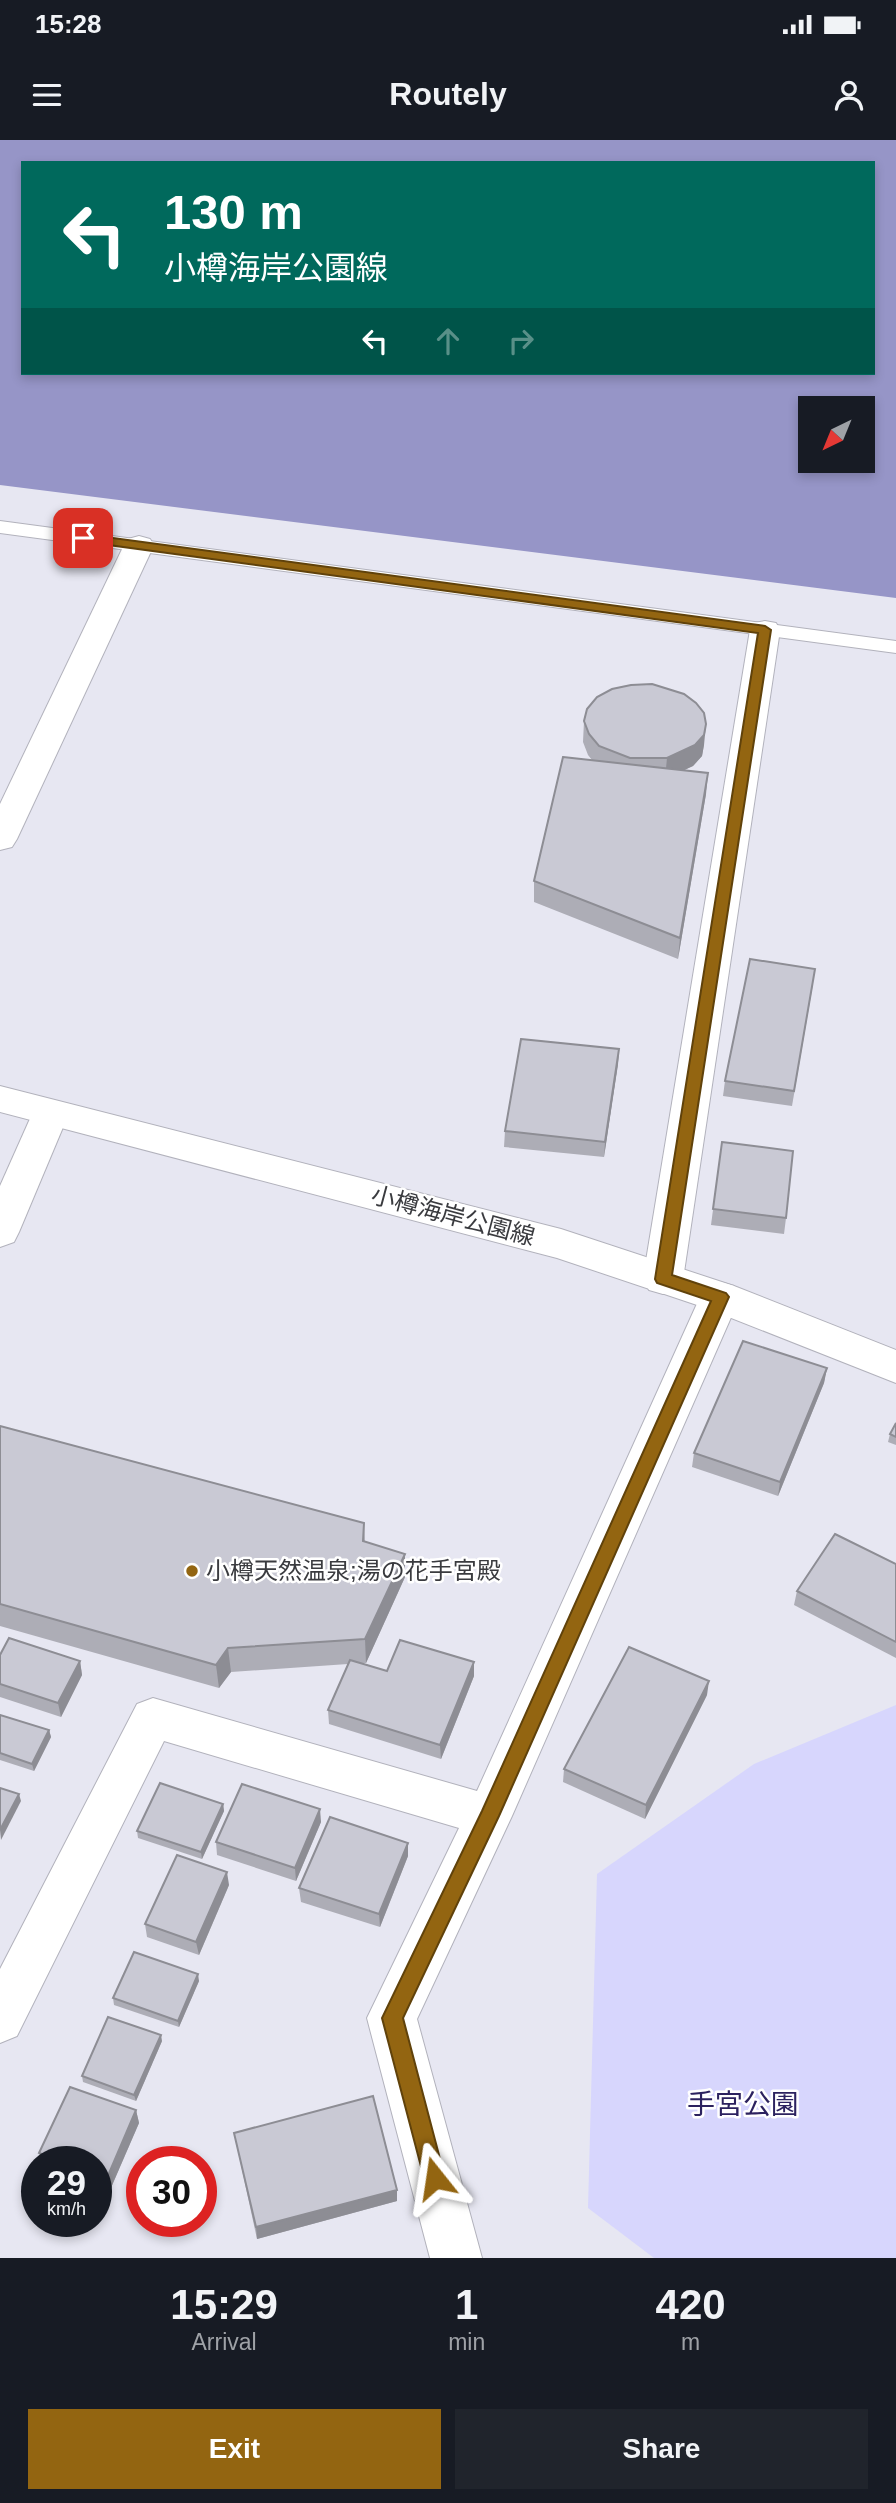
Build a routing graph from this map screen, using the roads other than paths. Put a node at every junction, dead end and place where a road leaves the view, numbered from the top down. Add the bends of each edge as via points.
1 (0, 527) edge
2 (139, 545) junction
3 (765, 630) junction
4 (896, 648) edge
5 (0, 839) edge
6 (0, 1099) edge
7 (50, 1113) junction
8 (0, 1232) edge
9 (663, 1279) junction
10 (720, 1297) junction
11 (896, 1367) edge
12 (489, 1816) junction
13 (0, 2019) edge
14 (456, 2258) edge

1 - 2 lane
2 - 3 lane
2 - 5 street
3 - 4 lane
3 - 9 street
6 - 7 street, 小樽海岸公園線
7 - 8 street
7 - 9 street, 小樽海岸公園線 via 561,1244
9 - 10 street, 小樽海岸公園線
10 - 11 street, 小樽海岸公園線
10 - 12 street
12 - 13 street via 153,1718
12 - 14 street via 392,2018

